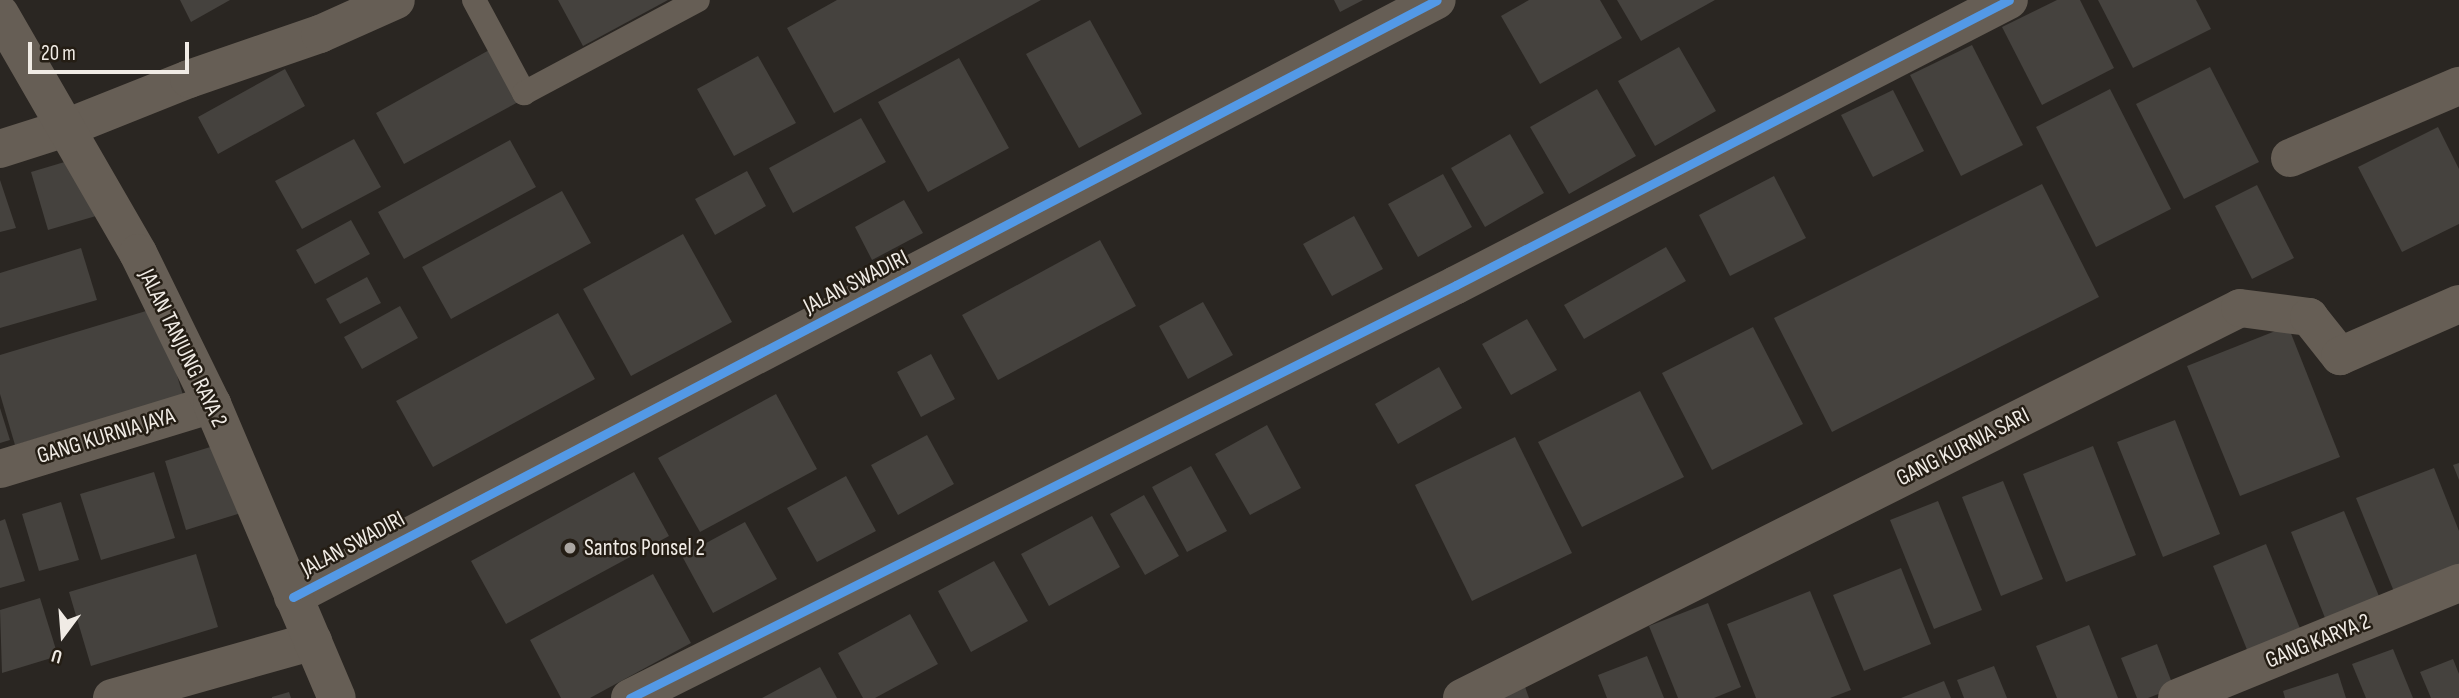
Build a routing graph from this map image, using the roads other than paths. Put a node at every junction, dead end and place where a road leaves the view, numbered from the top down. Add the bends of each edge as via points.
1 (396, 0) edge
2 (474, 0) edge
3 (698, 0) edge
4 (1437, 0) edge
5 (2009, 0) edge
6 (0, 13) edge
7 (2459, 86) edge
8 (66, 128) junction
9 (0, 149) edge
10 (2290, 158) dead end
11 (2459, 303) edge
12 (212, 404) junction
13 (0, 469) edge
14 (2459, 583) edge
15 (293, 597) junction
16 (313, 641) junction
17 (112, 698) edge
18 (337, 698) edge
19 (630, 698) edge
20 (1462, 698) edge
21 (2177, 698) edge

1 - 8 street via 320,34
2 - 3 lane via 524,93
4 - 15 street, JALAN SWADIRI
5 - 19 street via 1431,298
6 - 8 street, JALAN TANJUNG RAYA 2
7 - 10 street
8 - 9 street
8 - 12 street, JALAN TANJUNG RAYA 2 via 138,253
11 - 20 street, GANG KURNIA SARI via 2340,356 2309,317 2240,308
12 - 13 street, GANG KURNIA JAYA
12 - 15 street, JALAN TANJUNG RAYA 2
14 - 21 street, GANG KARYA 2
15 - 16 street, JALAN TANJUNG RAYA 2
16 - 17 street
16 - 18 street, JALAN TANJUNG RAYA 2

